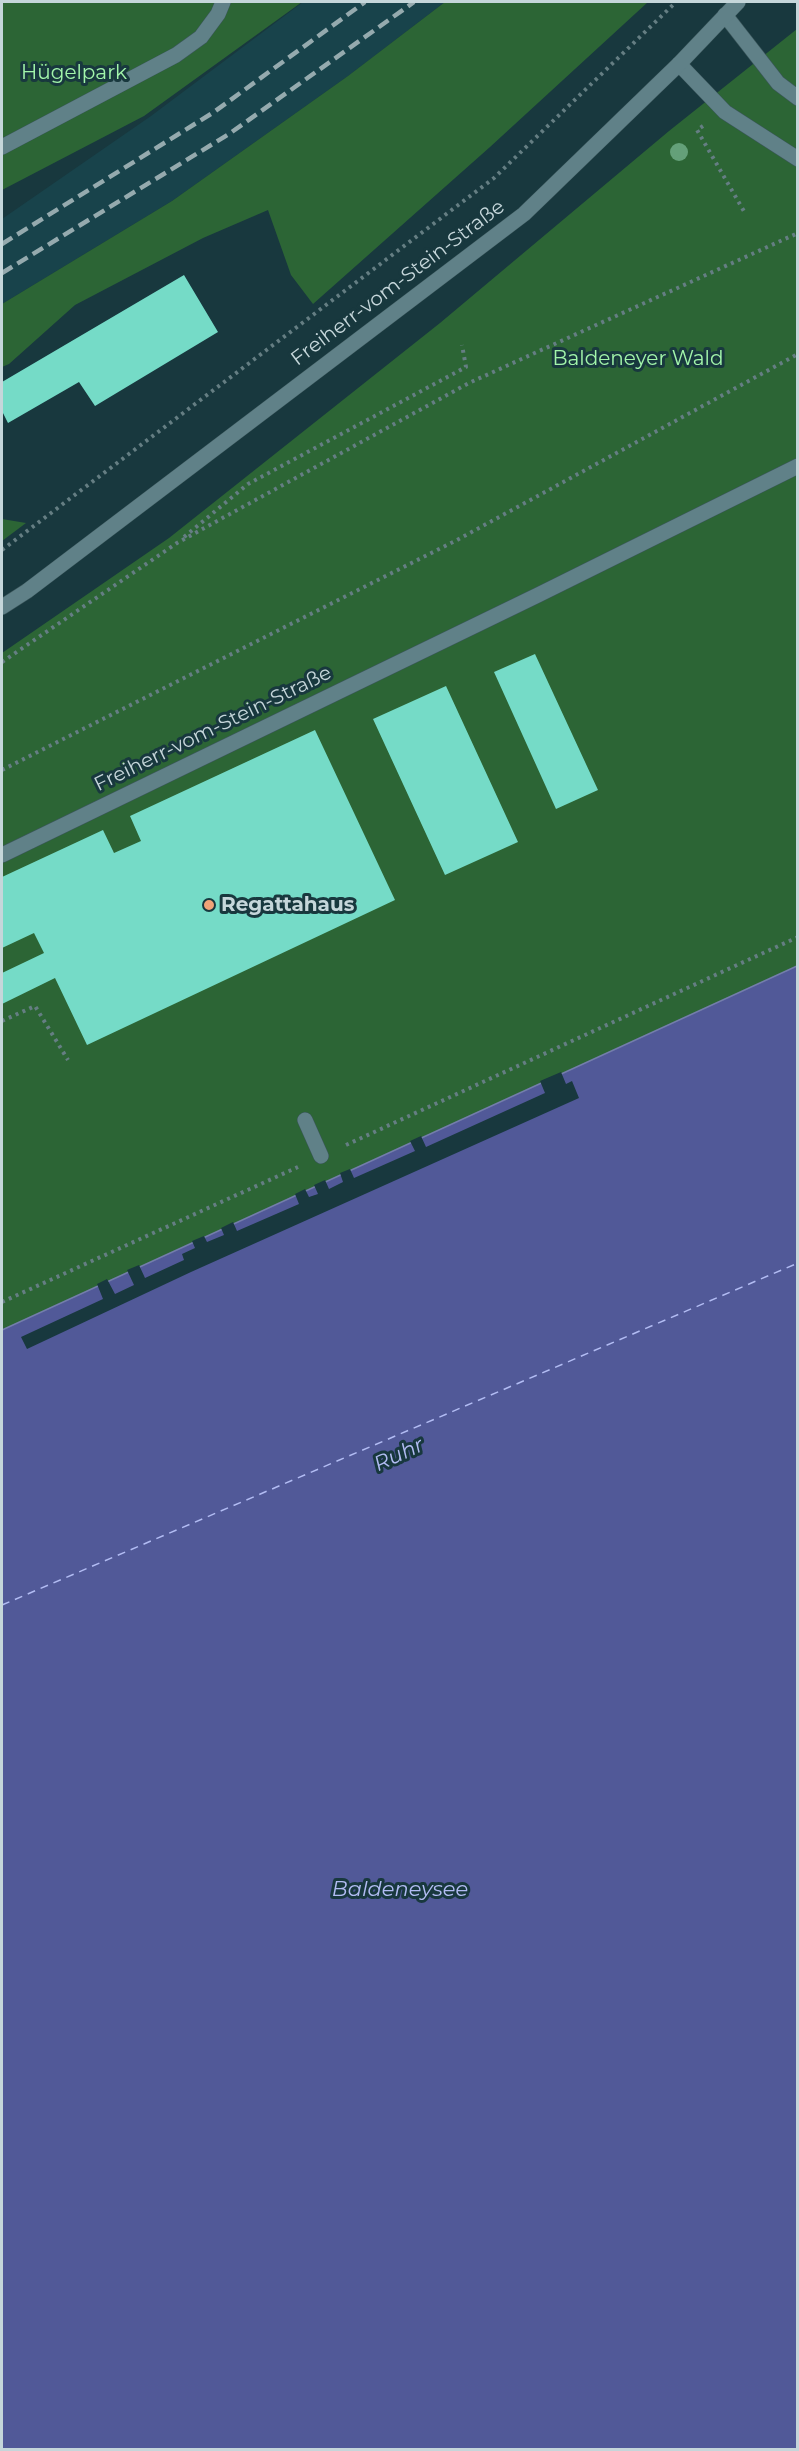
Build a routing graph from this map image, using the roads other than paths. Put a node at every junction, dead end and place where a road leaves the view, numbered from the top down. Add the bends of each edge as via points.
1 (223, 2) edge
2 (738, 2) edge
3 (725, 15) junction
4 (679, 64) junction
5 (798, 98) edge
6 (2, 147) edge
7 (798, 159) edge
8 (798, 466) edge
9 (2, 607) edge
10 (2, 855) edge
11 (305, 1120) dead end
12 (321, 1156) road end

1 - 6 main road via 201,37 176,55
2 - 3 main road, Freiherr-vom-Stein-Straße
3 - 4 main road, Freiherr-vom-Stein-Straße
3 - 5 main road via 778,83
4 - 7 main road via 725,112
4 - 9 main road, Freiherr-vom-Stein-Straße via 524,214
8 - 10 main road, Freiherr-vom-Stein-Straße
11 - 12 main road

